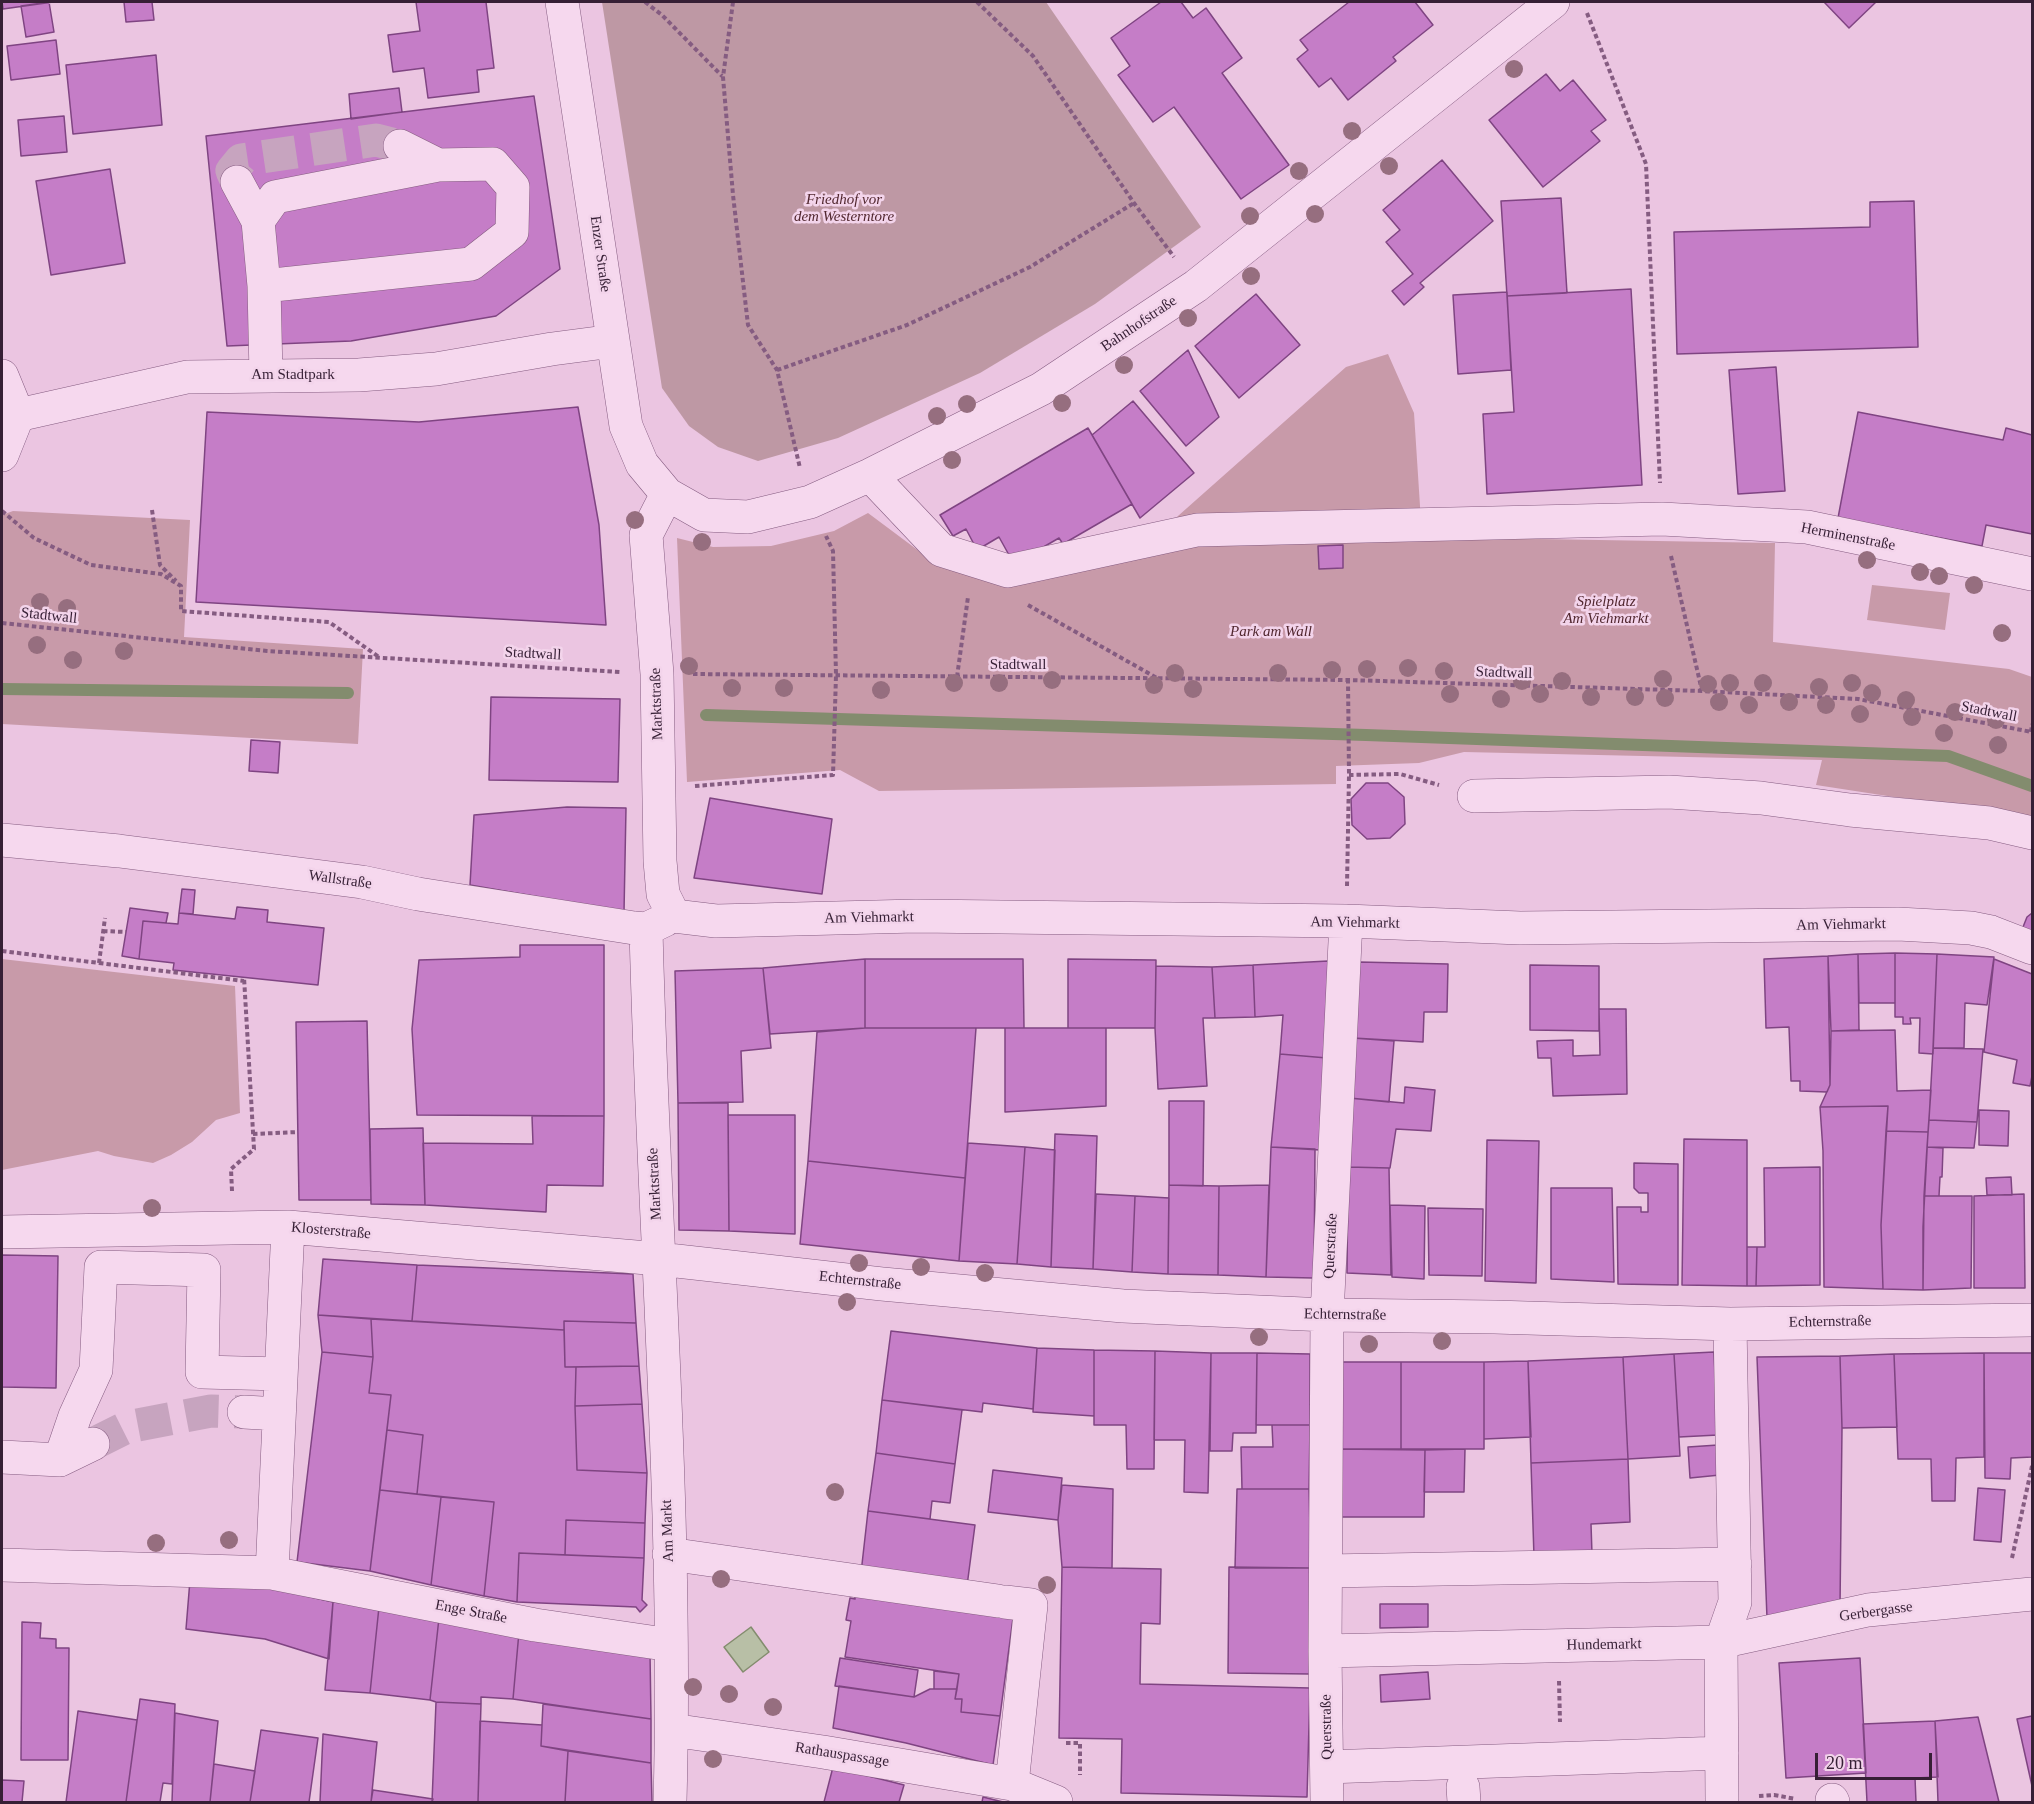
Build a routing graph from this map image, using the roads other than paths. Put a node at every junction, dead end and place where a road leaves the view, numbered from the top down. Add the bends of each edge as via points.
1 (562, 2) edge
2 (1537, 6) edge
3 (400, 146) tunnel mouth
4 (438, 165) junction
5 (237, 182) dead end
6 (258, 221) junction
7 (264, 286) junction
8 (613, 340) junction
9 (266, 375) junction
10 (2, 376) edge
11 (18, 415) junction
12 (2, 455) edge
13 (870, 475) junction
14 (667, 494) junction
15 (2032, 574) edge
16 (1474, 796) road end
17 (2032, 833) edge
18 (2, 840) edge
19 (1346, 921) junction
20 (660, 922) junction
21 (2032, 948) edge
22 (288, 1227) junction
23 (2, 1232) edge
24 (659, 1259) junction
25 (1327, 1315) junction
26 (2032, 1320) edge
27 (1730, 1324) junction
28 (281, 1374) junction
29 (244, 1412) tunnel mouth
30 (279, 1414) junction
31 (93, 1444) tunnel mouth
32 (2, 1457) edge
33 (60, 1460) junction
34 (669, 1554) junction
35 (1735, 1564) junction
36 (2, 1565) edge
37 (1326, 1571) junction
38 (272, 1573) junction
39 (2018, 1595) edge
40 (1721, 1642) junction
41 (671, 1645) junction
42 (1325, 1652) junction
43 (672, 1730) junction
44 (1722, 1753) junction
45 (1328, 1767) junction
46 (1012, 1784) junction
47 (670, 1803) edge
48 (1056, 1803) edge
49 (1327, 1803) edge
50 (1722, 1803) edge

1 - 8 street, Enzer Straße
2 - 13 street, Bahnhofstraße via 1196,286 1041,389
3 - 4 street
4 - 6 street via 275,197
4 - 7 street via 493,164 513,188 512,232 471,264
5 - 6 street
6 - 7 street
7 - 9 street
8 - 9 street, Am Stadtpark via 436,369 359,375
8 - 14 street, Enzer Straße via 626,426 642,464
9 - 11 street, Am Stadtpark via 188,377
10 - 11 street
11 - 12 street
13 - 14 street, Bahnhofstraße via 810,502 748,517 704,514
13 - 15 street, Herminenstraße via 941,550 1008,571 1197,530 1662,519 1807,527
14 - 20 street, Marktstraße via 646,535 657,674 663,894
16 - 17 street via 1669,792 1761,798 1989,823
18 - 20 street, Wallstraße via 119,851 362,882 418,894
19 - 20 street, Am Viehmarkt via 916,916
19 - 21 street, Am Viehmarkt via 1510,928 1898,924 1971,928
19 - 25 street, Querstraße
20 - 24 street, Marktstraße via 649,1071
22 - 23 street, Klosterstraße
22 - 24 street, Klosterstraße
22 - 28 street
24 - 25 street, Echternstraße via 1123,1306
24 - 34 street, Am Markt
25 - 27 street, Echternstraße
25 - 37 street, Querstraße
26 - 27 street, Echternstraße
27 - 35 street
28 - 30 street
28 - 33 street via 202,1372 204,1270 101,1267 96,1370
29 - 30 street
30 - 38 street
31 - 33 street
32 - 33 street
34 - 41 street, Am Markt
34 - 46 street via 1031,1605
35 - 37 street
35 - 40 street via 1735,1602
36 - 38 street, Enge Straße
37 - 42 street, Querstraße
38 - 41 street, Enge Straße via 536,1625
39 - 40 street, Gerbergasse via 1868,1610
40 - 42 street, Hundemarkt
40 - 44 street
41 - 43 street, Am Markt
42 - 45 street, Querstraße
43 - 46 street, Rathauspassage
43 - 47 street, Am Markt
44 - 45 street
44 - 50 street
45 - 49 street, Querstraße
46 - 48 street, Rathauspassage

